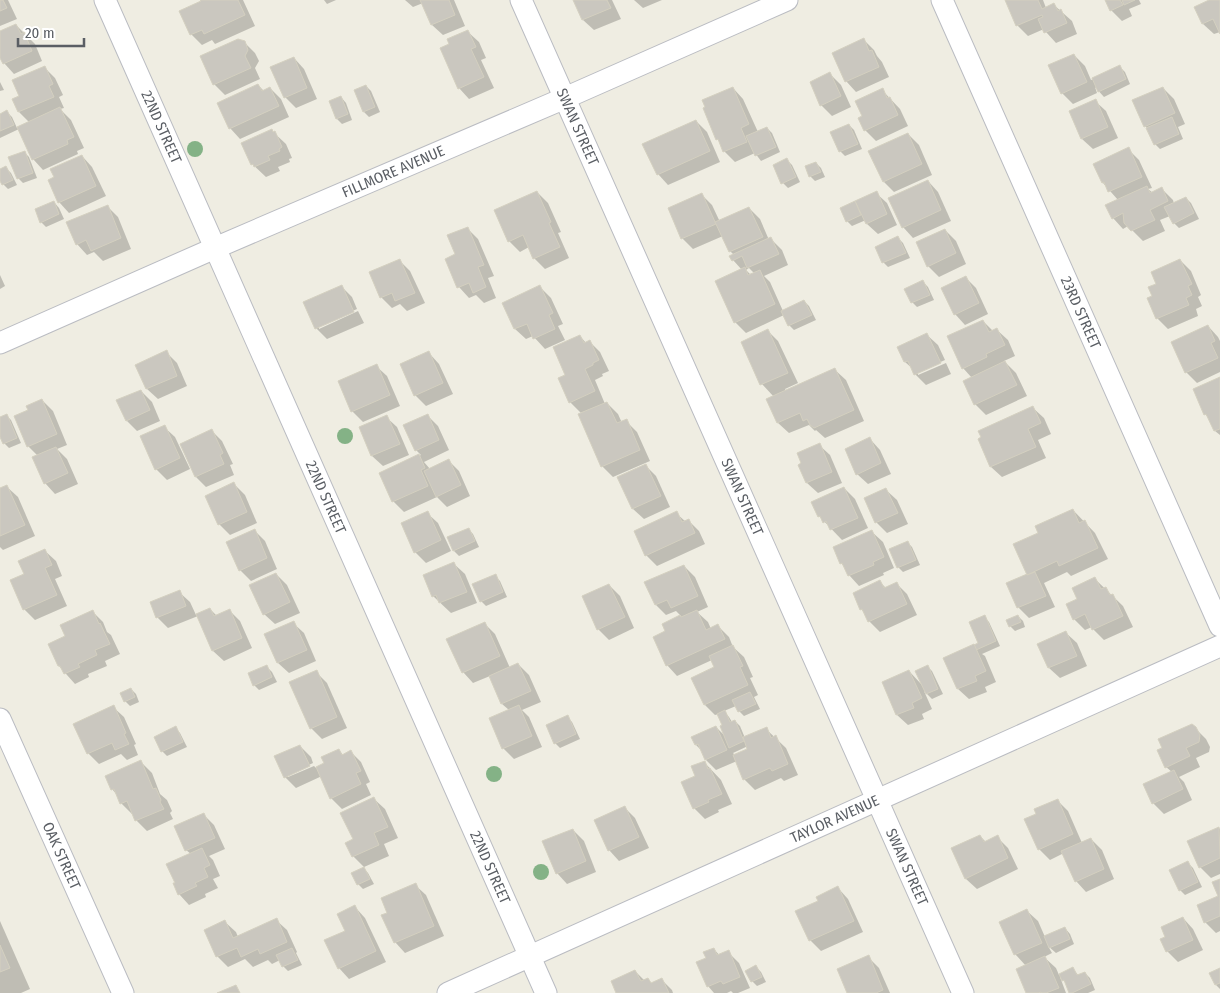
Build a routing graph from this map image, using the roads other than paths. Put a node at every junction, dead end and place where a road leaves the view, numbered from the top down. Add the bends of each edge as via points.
1 (105, 0) edge
2 (521, 0) edge
3 (787, 0) edge
4 (942, 0) edge
5 (565, 98) junction
6 (215, 248) junction
7 (0, 343) edge
8 (1220, 626) edge
9 (1220, 646) edge
10 (0, 719) edge
11 (877, 800) junction
12 (530, 956) junction
13 (123, 993) edge
14 (448, 993) edge
15 (546, 993) edge
16 (963, 993) edge

1 - 6 street, 22ND STREET
2 - 5 street, SWAN STREET
3 - 5 street, FILLMORE AVENUE
4 - 8 street, 23RD STREET
5 - 6 street, FILLMORE AVENUE
5 - 11 street, SWAN STREET
6 - 7 street, FILLMORE AVENUE
6 - 12 street, 22ND STREET
9 - 11 street, TAYLOR AVENUE
10 - 13 street, OAK STREET
11 - 12 street, TAYLOR AVENUE
11 - 16 street, SWAN STREET
12 - 14 street, TAYLOR AVENUE
12 - 15 street, 22ND STREET

